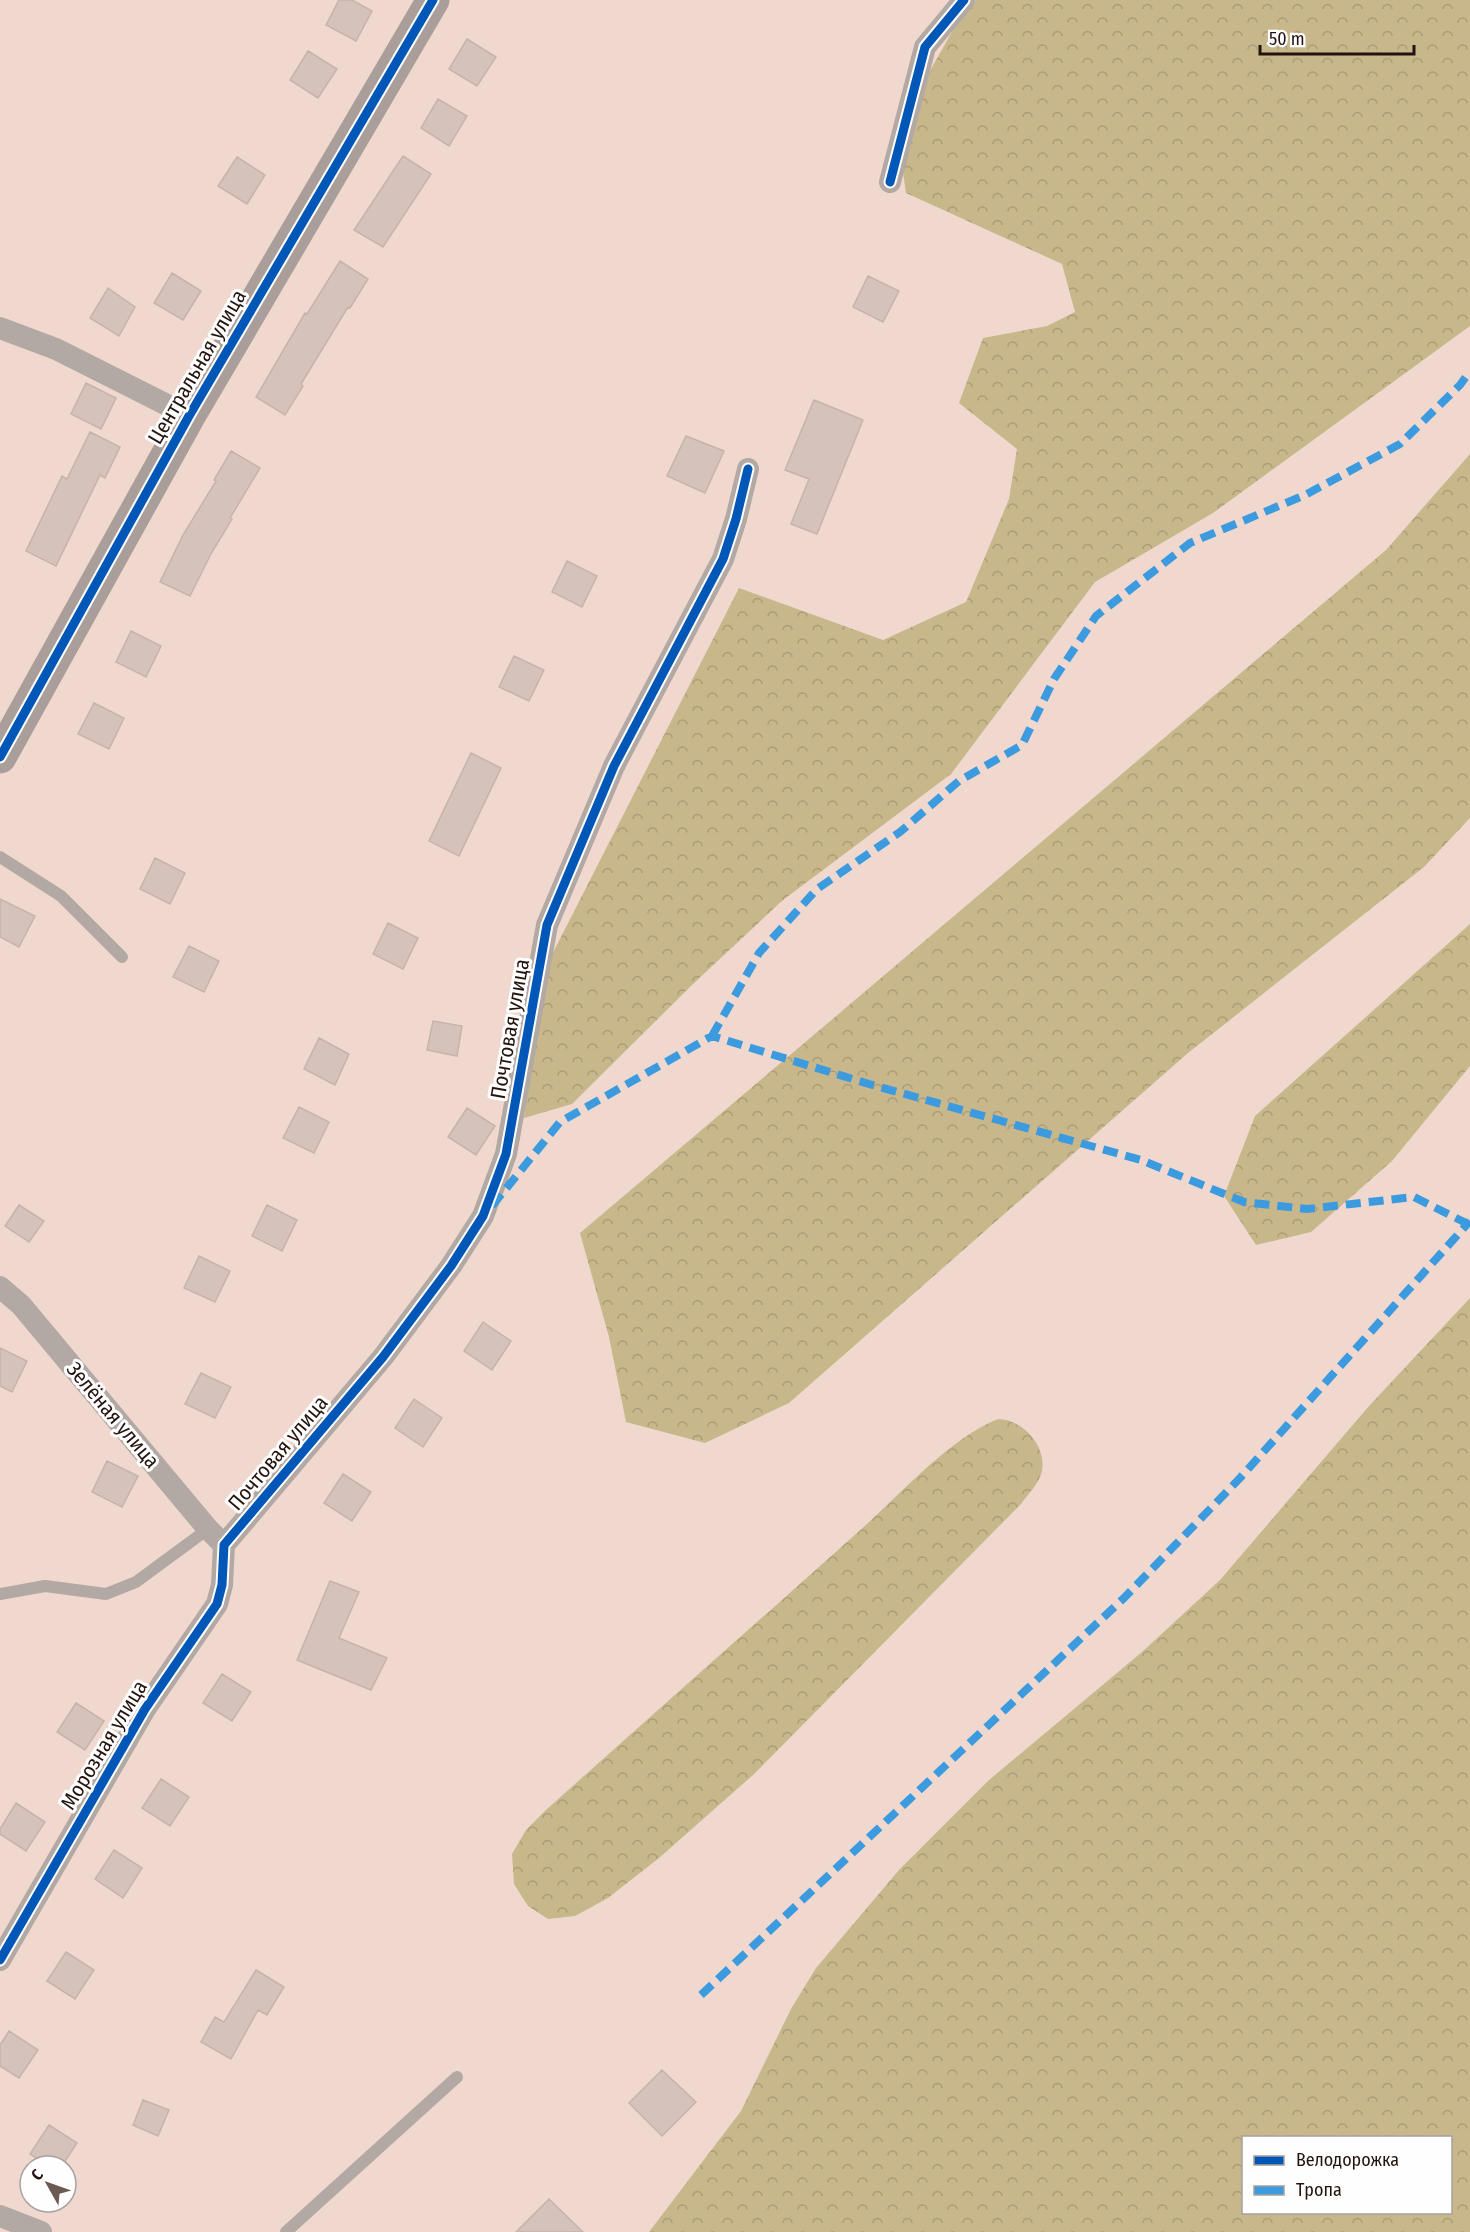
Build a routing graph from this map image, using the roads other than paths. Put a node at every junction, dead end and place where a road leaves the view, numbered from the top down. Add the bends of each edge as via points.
1 (433, 0) edge
2 (964, 0) edge
3 (890, 183) dead end
4 (0, 328) edge
5 (189, 416) junction
6 (748, 469) dead end
7 (0, 757) edge
8 (0, 856) edge
9 (122, 957) dead end
10 (0, 1287) edge
11 (208, 1529) junction
12 (224, 1545) junction
13 (0, 1594) edge
14 (0, 1960) edge
15 (457, 2077) dead end
16 (0, 2216) edge
17 (41, 2232) edge
18 (286, 2232) edge

1 - 5 street, Центральная улица
2 - 3 street via 925,46
4 - 5 street via 56,349
5 - 7 street, Центральная улица
6 - 12 street, Почтовая улица via 723,559 614,766 547,925 506,1154 483,1216 383,1357
8 - 9 lane via 61,896
10 - 11 street, Зелёная улица via 21,1305
11 - 12 street, Зелёная улица
11 - 13 lane via 136,1582 106,1594 45,1586
12 - 14 street, Морозная улица via 217,1604 145,1709
15 - 18 lane
16 - 17 street

